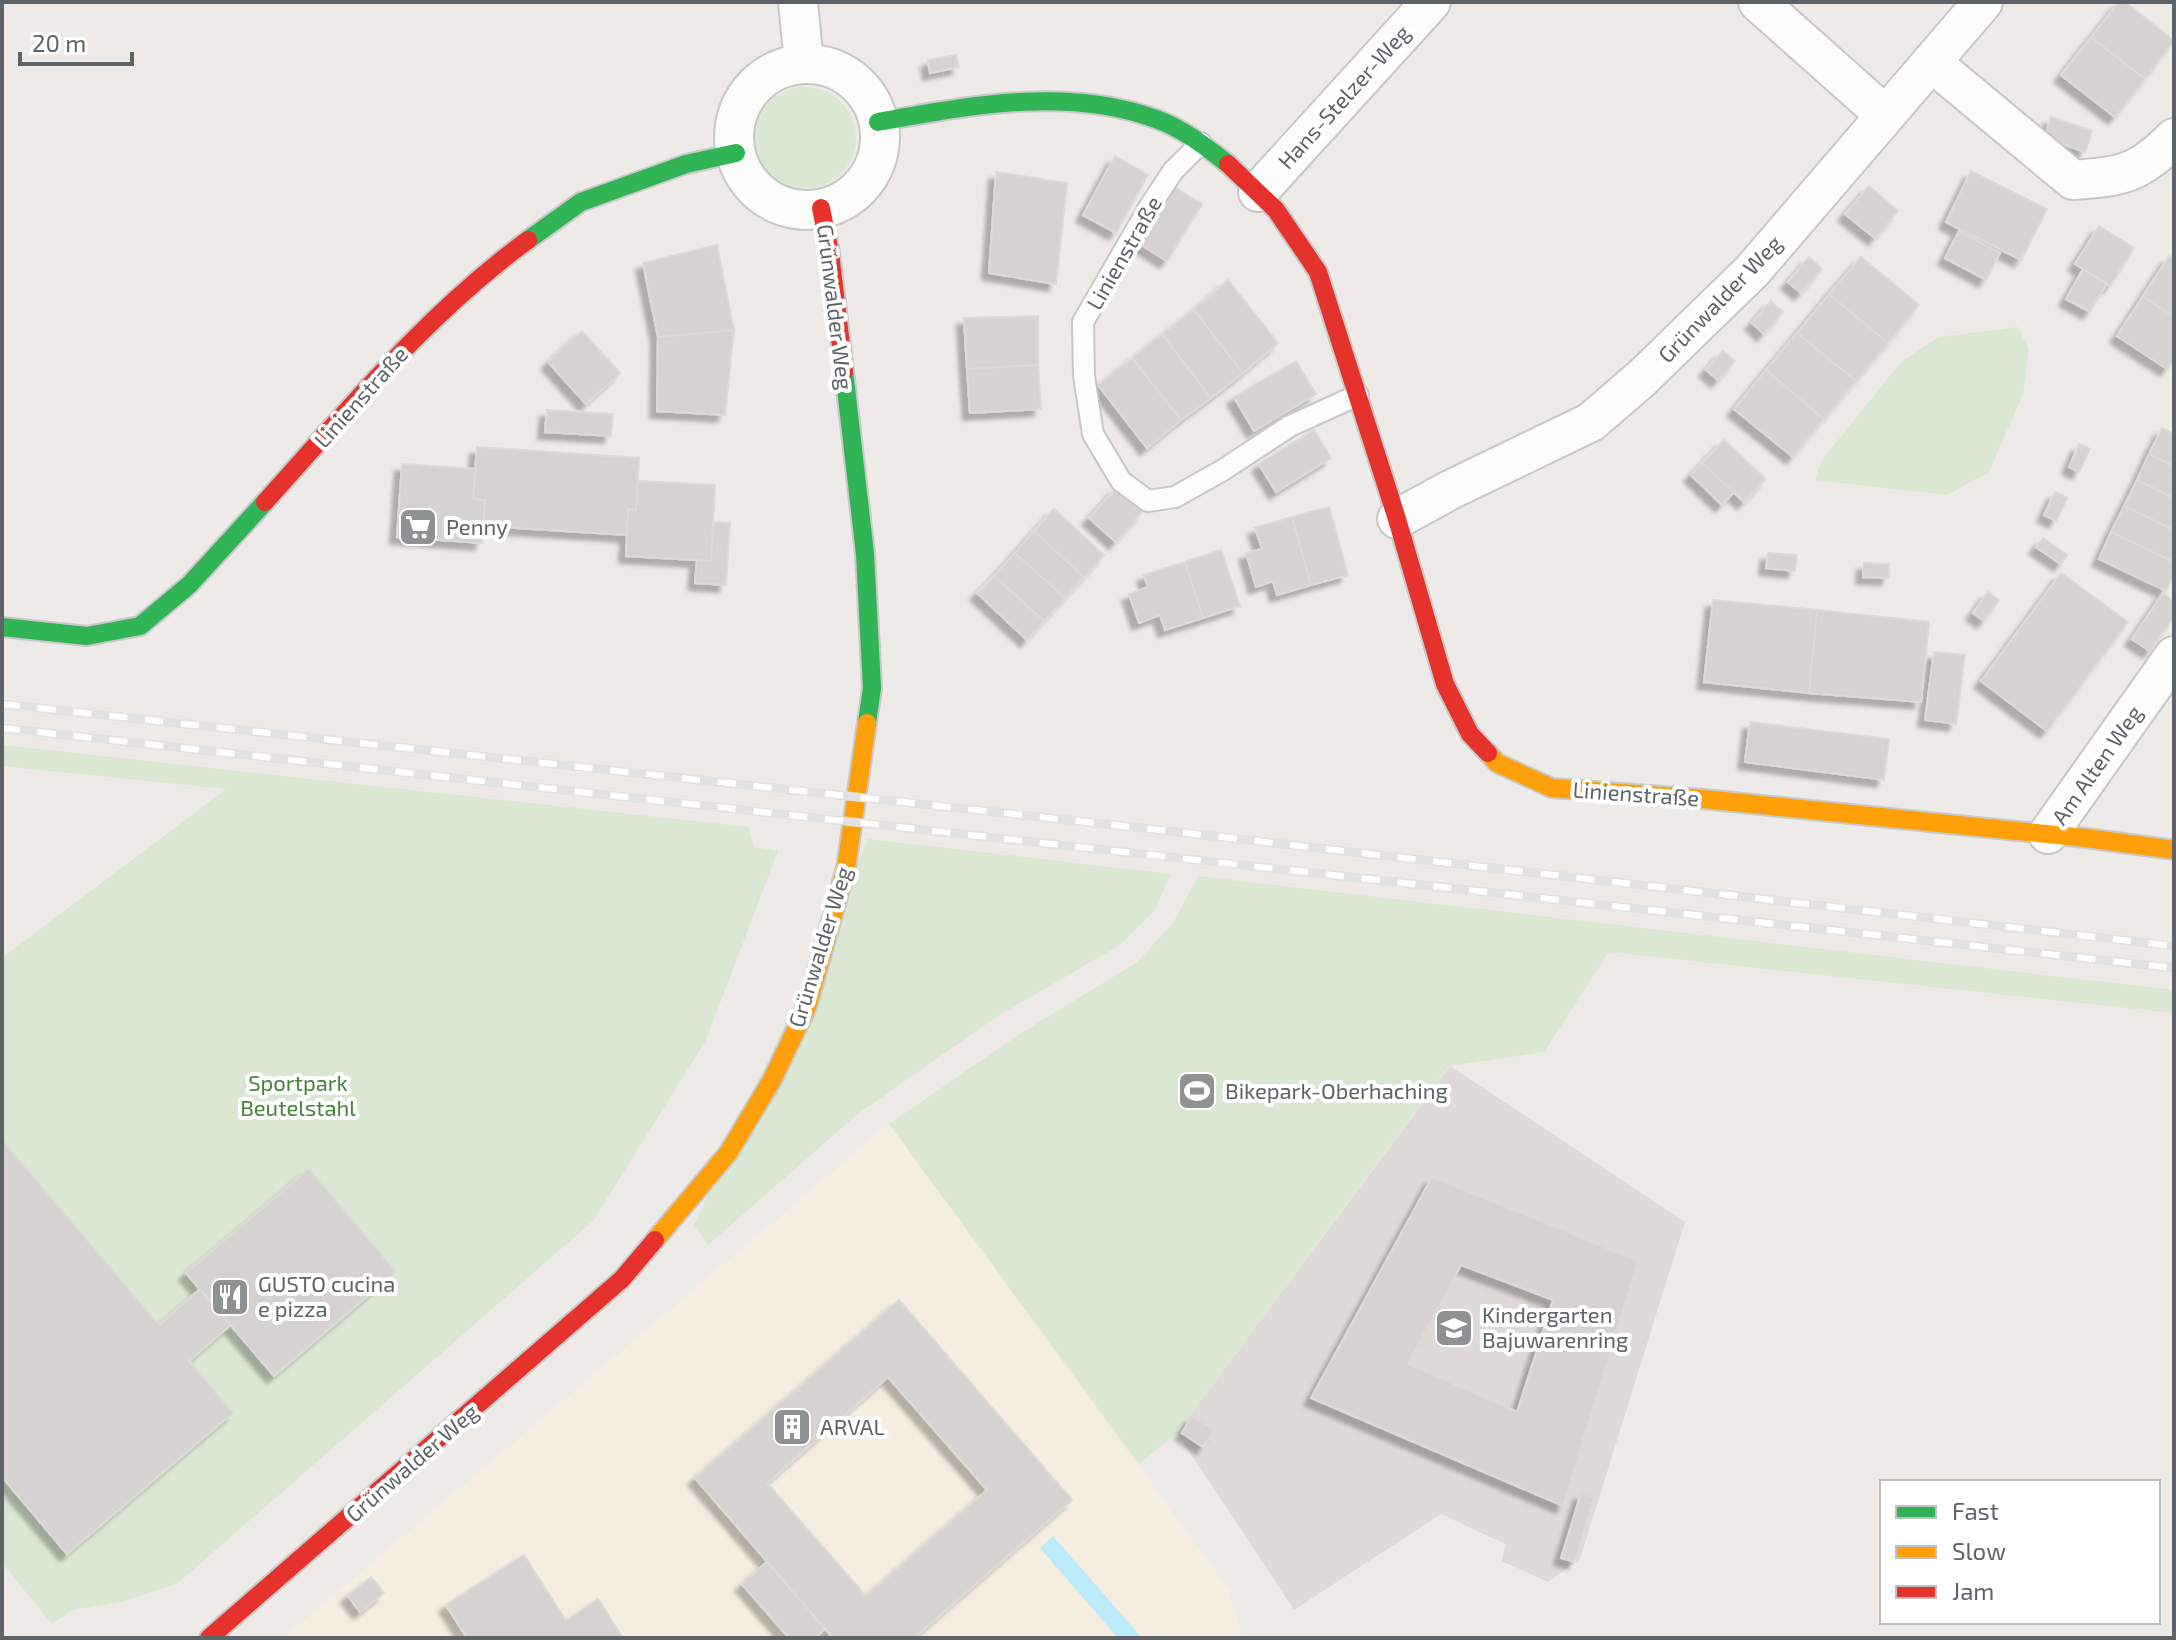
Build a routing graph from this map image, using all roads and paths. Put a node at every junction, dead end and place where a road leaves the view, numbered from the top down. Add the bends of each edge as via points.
1 (798, 2) edge
2 (1431, 2) edge
3 (1758, 2) edge
4 (1983, 2) edge
5 (1931, 62) junction
6 (804, 64) junction
7 (1885, 115) junction
8 (878, 122) junction
9 (2174, 138) edge
10 (1201, 143) junction
11 (736, 153) junction
12 (1258, 192) junction
13 (821, 208) junction
14 (1358, 395) junction
15 (1397, 519) junction
16 (2, 627) edge
17 (2174, 656) edge
18 (2048, 834) junction
19 (2174, 850) edge
20 (209, 1638) edge

1 - 6 street
2 - 12 street, Hans-Stelzer-Weg
3 - 7 street
4 - 5 street, Grünwalder Weg
5 - 7 street, Grünwalder Weg
5 - 9 street via 2073,180 2122,176 2154,159
6 - 8 street via 830,67 851,79 869,99
6 - 11 street via 769,74 744,100 735,126
7 - 15 street, Grünwalder Weg via 1752,271 1591,422
8 - 10 street, Linienstraße via 1054,99 1157,119
8 - 13 street via 877,155 863,183 851,195
10 - 12 street, Linienstraße
10 - 14 lane, Linienstraße via 1173,171 1083,322 1093,434 1121,481 1148,501 1175,497 1290,426
11 - 13 street via 747,179 767,198 793,209
11 - 16 street, Linienstraße via 686,164 581,202 495,264 414,338 189,585 140,626 87,636
12 - 14 street, Linienstraße via 1318,272
13 - 20 street, Grünwalder Weg via 865,554 872,688 846,868 807,1007 729,1152 622,1279
14 - 15 street, Linienstraße
15 - 18 street, Linienstraße via 1445,684 1470,734 1497,763 1552,788
17 - 18 street, Am Alten Weg
18 - 19 street, Linienstraße

